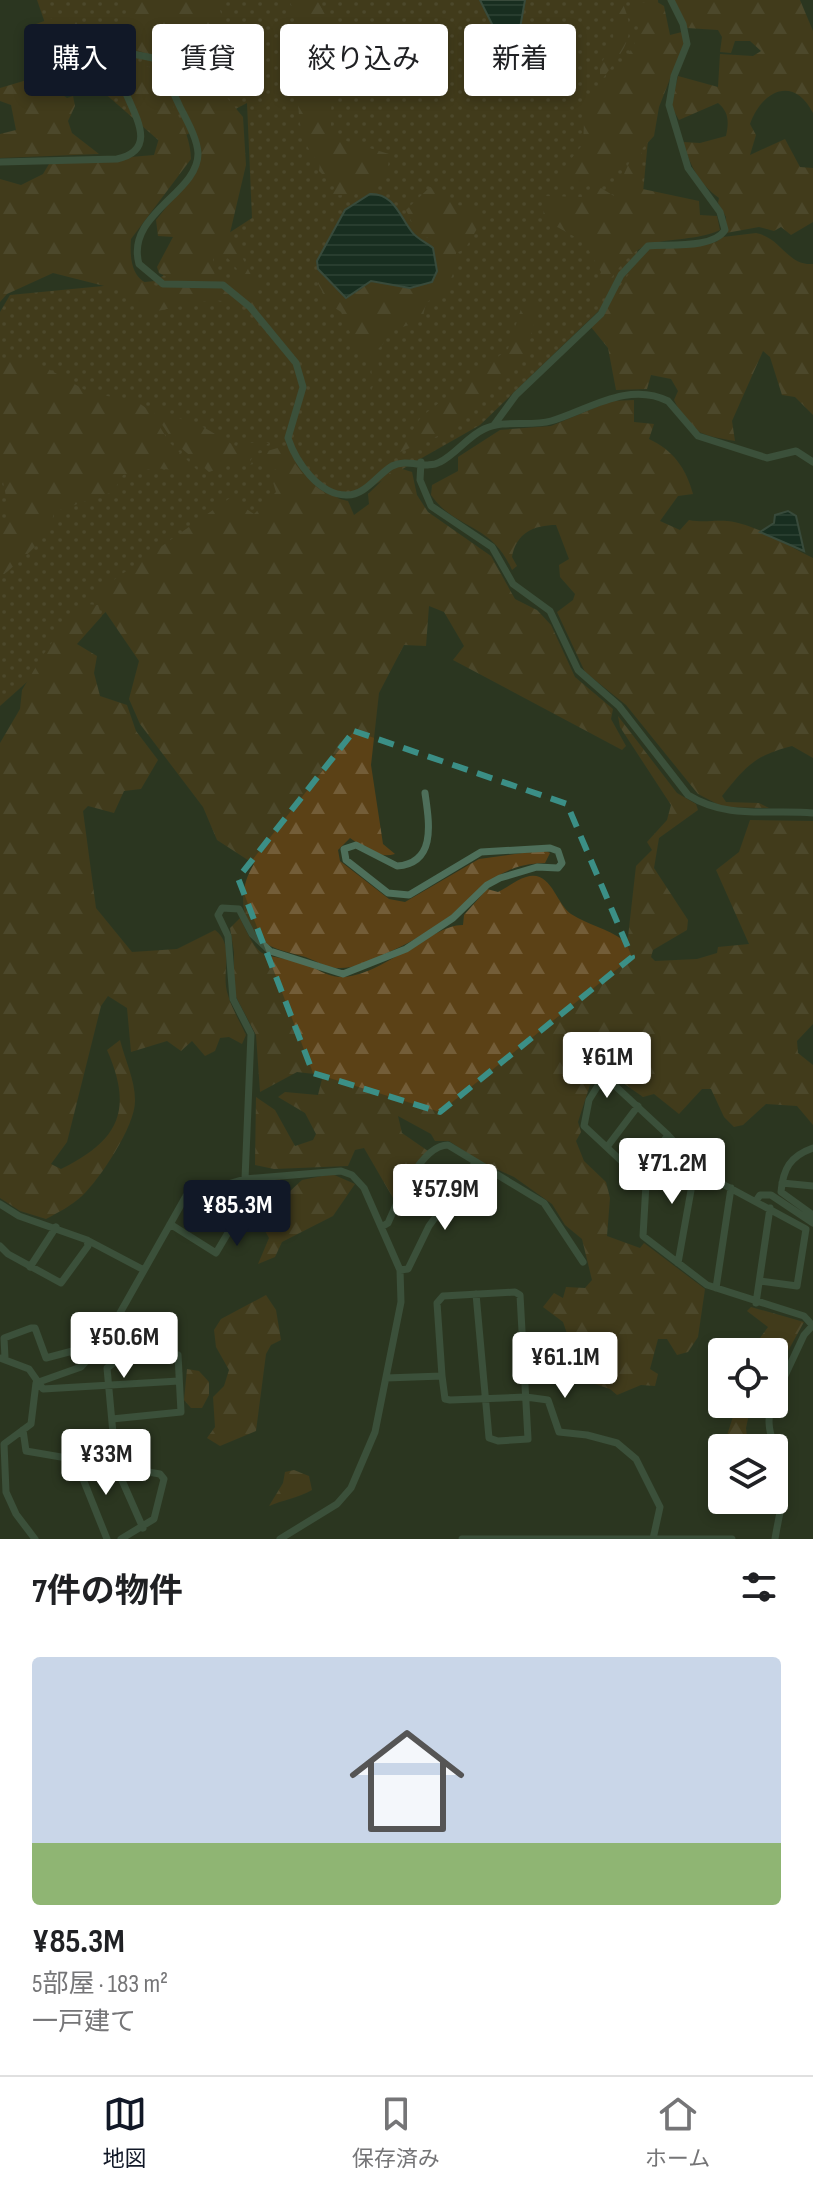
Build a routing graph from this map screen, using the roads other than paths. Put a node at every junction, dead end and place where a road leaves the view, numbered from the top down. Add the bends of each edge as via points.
1 (671, 0) edge
2 (0, 162) edge
3 (494, 425) junction
4 (421, 462) junction
5 (813, 462) edge
6 (425, 793) dead end
7 (813, 813) edge
8 (638, 1106) junction
9 (668, 1135) junction
10 (607, 1147) junction
11 (813, 1148) edge
12 (475, 1163) junction
13 (695, 1168) junction
14 (638, 1176) junction
15 (245, 1179) junction
16 (782, 1183) junction
17 (813, 1186) edge
18 (731, 1188) junction
19 (186, 1196) junction
20 (756, 1201) junction
21 (0, 1204) edge
22 (770, 1208) junction
23 (813, 1215) edge
24 (813, 1223) edge
25 (170, 1224) junction
26 (383, 1226) junction
27 (56, 1227) junction
28 (87, 1240) junction
29 (0, 1246) edge
30 (583, 1262) dead end
31 (678, 1263) junction
32 (30, 1267) junction
33 (144, 1270) junction
34 (400, 1270) junction
35 (760, 1281) junction
36 (716, 1288) junction
37 (476, 1294) junction
38 (756, 1303) junction
39 (813, 1326) edge
40 (103, 1343) junction
41 (2, 1358) edge
42 (788, 1370) edge
43 (442, 1376) junction
44 (386, 1378) junction
45 (39, 1381) junction
46 (179, 1381) junction
47 (109, 1385) junction
48 (526, 1397) junction
49 (485, 1398) junction
50 (771, 1418) edge
51 (112, 1419) junction
52 (23, 1430) junction
53 (75, 1459) junction
54 (116, 1466) junction
55 (143, 1528) junction
56 (654, 1538) edge
57 (35, 1539) edge
58 (107, 1539) edge
59 (121, 1539) edge
60 (280, 1539) edge
61 (462, 1539) edge
62 (732, 1539) edge
63 (775, 1539) edge

1 - 3 street via 687,44 669,105 688,168 720,212 725,230 708,241 648,246 621,275 601,314 516,395
2 - 4 street via 117,159 135,153 141,131 119,72 133,54 153,58 191,129 198,157 140,234 137,258 143,271 171,286 223,285 250,307 287,351 304,381 288,438 322,487 349,496 392,467
3 - 4 street via 439,463
3 - 5 street via 549,422 600,400 648,395 668,401 698,436 767,458 796,451
4 - 7 street via 420,480 431,506 492,547 513,584 550,611 578,670 619,706 688,795 730,812
6 - 15 street via 430,831 415,860 397,866 356,845 344,849 346,860 388,893 409,895 481,852 550,848 558,851 562,863 500,878 406,949 343,974 270,951 252,934 239,909 222,908 218,915 228,936 230,987 251,1034
8 - 9 street
8 - 10 street
8 - 10 street via 612,1083 599,1084 589,1100 584,1126
9 - 13 street
9 - 14 street
10 - 14 street
11 - 16 street via 797,1153 783,1171
12 - 26 street via 443,1144 405,1183
12 - 30 street via 544,1203
12 - 34 street via 429,1226 408,1269
13 - 18 street
13 - 31 street
14 - 31 street via 648,1192 643,1236
15 - 19 street
15 - 26 street via 341,1171 358,1180
16 - 17 street
16 - 23 street via 781,1192
18 - 20 street
18 - 36 street
19 - 25 street
19 - 25 street via 232,1226 216,1253
20 - 22 street
20 - 24 street via 760,1195 771,1195
21 - 27 street
22 - 35 street
22 - 35 street via 806,1229 797,1286
25 - 33 street
26 - 34 street
27 - 28 street
27 - 32 street
28 - 32 street via 61,1283
28 - 33 street
29 - 32 street
31 - 36 street
33 - 40 street
34 - 44 street via 401,1302
35 - 38 street
36 - 38 street
37 - 43 street via 443,1296 437,1303
37 - 48 street via 520,1295
37 - 49 street
38 - 39 street via 804,1316
39 - 42 street
40 - 41 street via 46,1358 31,1328 4,1338
40 - 45 street via 81,1367
41 - 45 street via 29,1369
43 - 44 street
43 - 49 street via 445,1399
44 - 60 street via 375,1432 351,1488 337,1504
45 - 47 street via 43,1389
45 - 52 street via 33,1419
46 - 47 street
46 - 47 street via 178,1355 137,1351 107,1368
46 - 51 street via 181,1412
47 - 51 street
48 - 49 street
48 - 49 street via 528,1439 498,1441 489,1438
48 - 56 street via 548,1400 559,1432 617,1443 636,1459 660,1507
50 - 63 street via 769,1434 783,1487
51 - 54 street
52 - 53 street via 26,1451
52 - 57 street via 4,1444 5,1485 12,1508
53 - 54 street
53 - 58 street
54 - 55 street
54 - 55 street via 164,1479 154,1519
55 - 59 street
56 - 61 street
56 - 62 street

